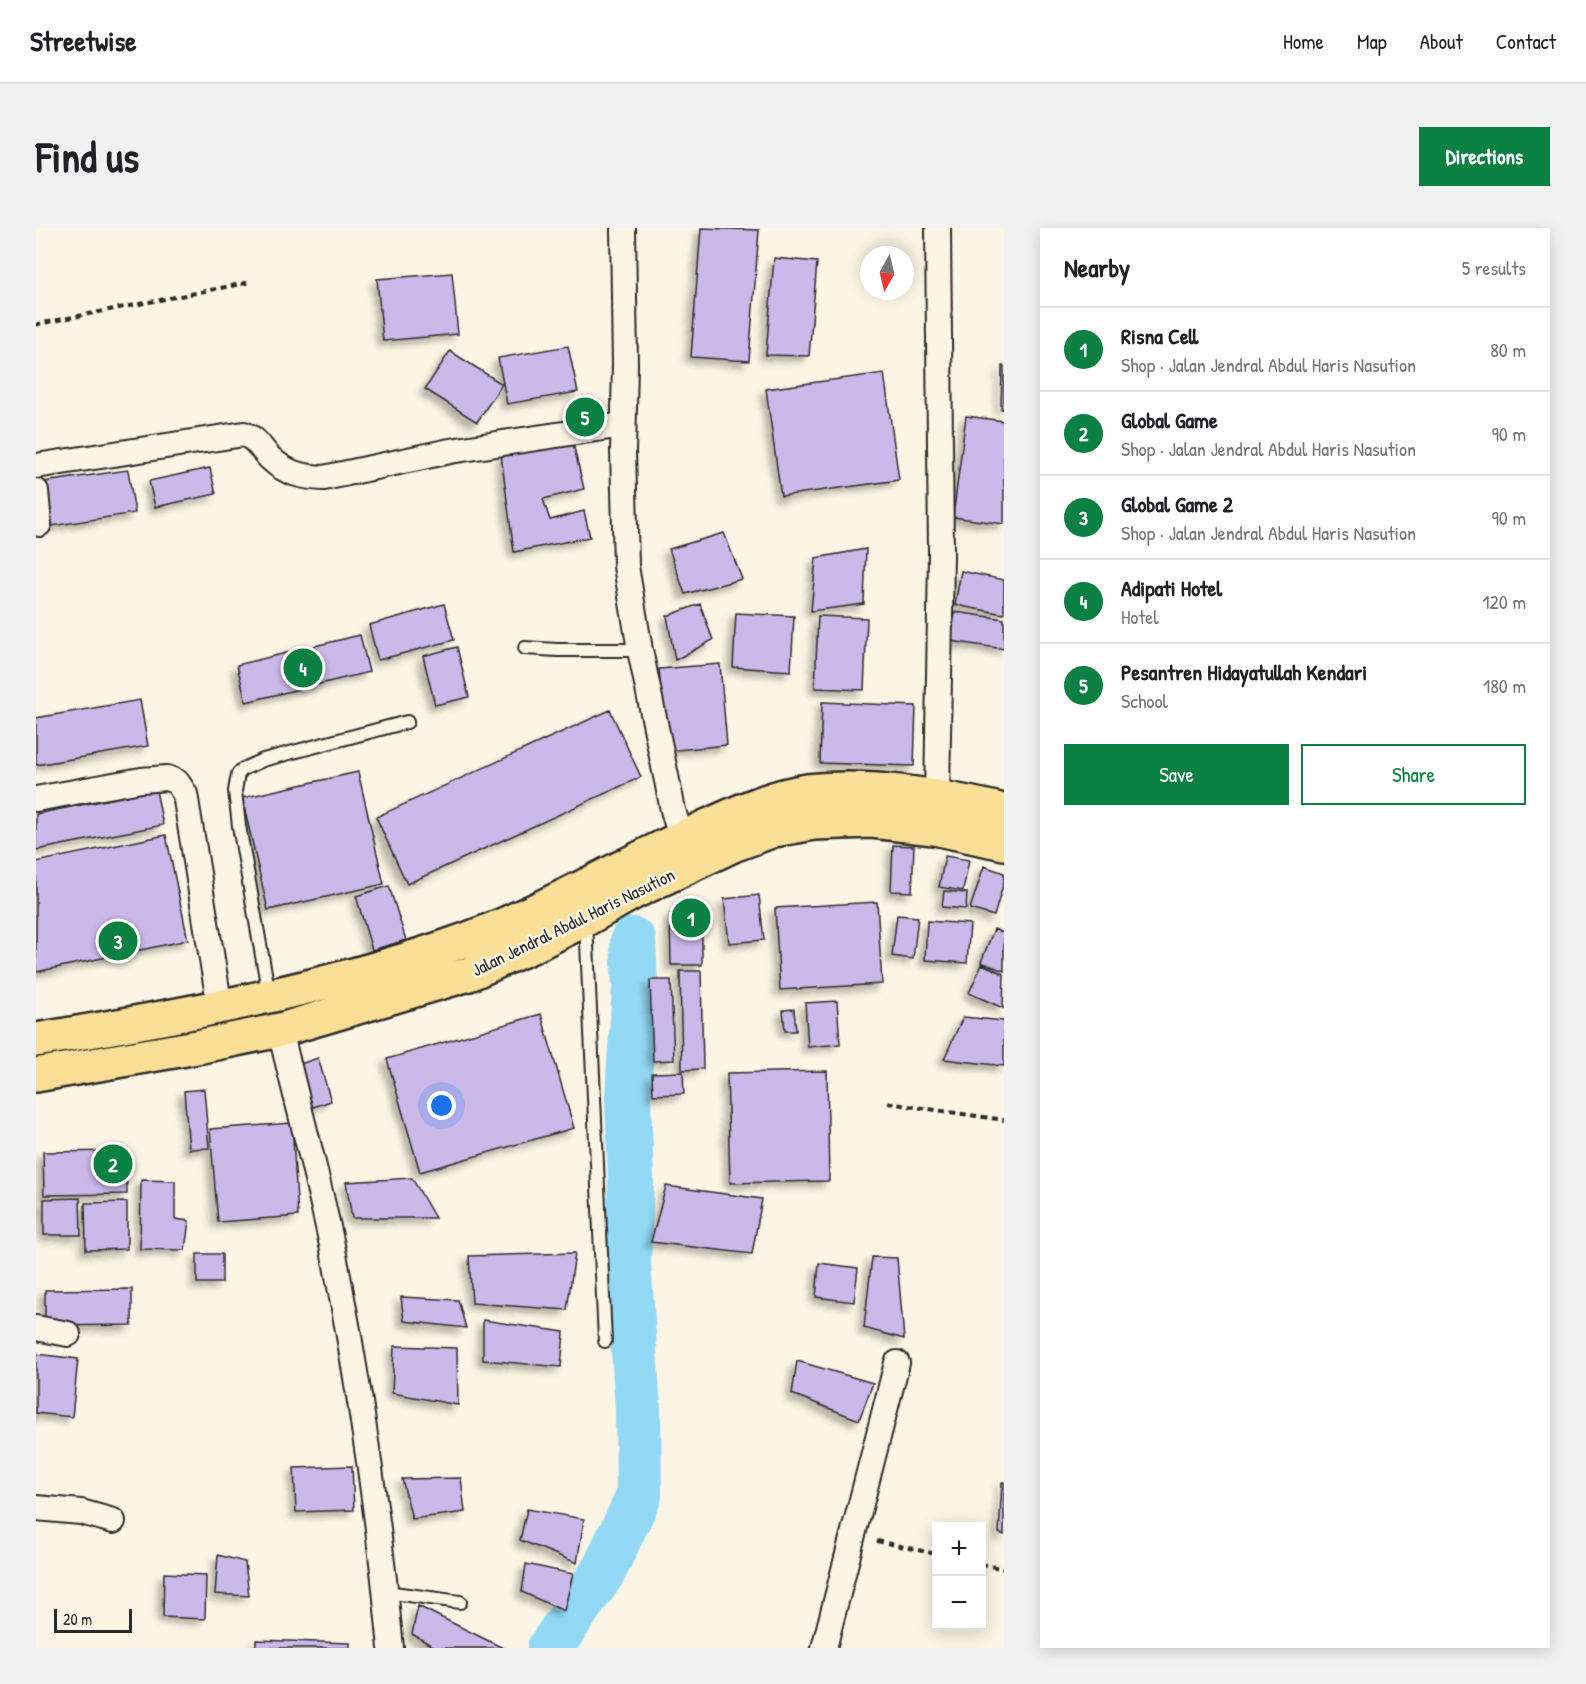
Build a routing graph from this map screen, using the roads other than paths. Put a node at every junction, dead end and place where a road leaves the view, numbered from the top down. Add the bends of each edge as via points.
1 (623, 228) edge
2 (938, 228) edge
3 (623, 425) junction
4 (36, 466) edge
5 (36, 491) edge
6 (39, 524) dead end
7 (525, 648) dead end
8 (640, 650) junction
9 (407, 722) dead end
10 (937, 797) junction
11 (36, 799) edge
12 (1004, 811) edge
13 (1004, 843) edge
14 (689, 850) junction
15 (586, 920) junction
16 (269, 996) junction
17 (220, 1008) junction
18 (280, 1030) junction
19 (46, 1038) edge
20 (49, 1073) edge
21 (36, 1328) edge
22 (68, 1334) dead end
23 (605, 1341) dead end
24 (897, 1363) dead end
25 (36, 1508) edge
26 (113, 1521) dead end
27 (386, 1592) junction
28 (460, 1602) dead end
29 (391, 1648) edge
30 (824, 1648) edge

1 - 3 street
2 - 10 street via 941,554
3 - 4 street via 450,451 324,478 293,474 271,459 251,436 243,434
3 - 8 street via 626,566
5 - 6 street
7 - 8 lane
8 - 14 street via 673,810
9 - 16 lane via 263,760 238,774 238,826
10 - 12 highway, Jalan Jendral Abdul Haris Nasution
10 - 14 highway, Jalan Jendral Abdul Haris Nasution via 862,788 805,792 770,801
11 - 17 street via 141,780 167,778 177,782 185,794
13 - 14 highway, Jalan Jendral Abdul Haris Nasution via 872,821 814,823 774,830 733,845
14 - 15 highway, Jalan Jendral Abdul Haris Nasution via 634,892
14 - 16 highway, Jalan Jendral Abdul Haris Nasution via 502,926 392,965
15 - 18 highway, Jalan Jendral Abdul Haris Nasution via 469,974
15 - 23 lane
16 - 17 highway, Jalan Jendral Abdul Haris Nasution
17 - 19 highway, Jalan Jendral Abdul Haris Nasution
18 - 20 highway, Jalan Jendral Abdul Haris Nasution
18 - 27 street via 354,1360
19 - 20 highway
21 - 22 street
24 - 30 street
25 - 26 street via 81,1512
27 - 28 lane
27 - 29 street

